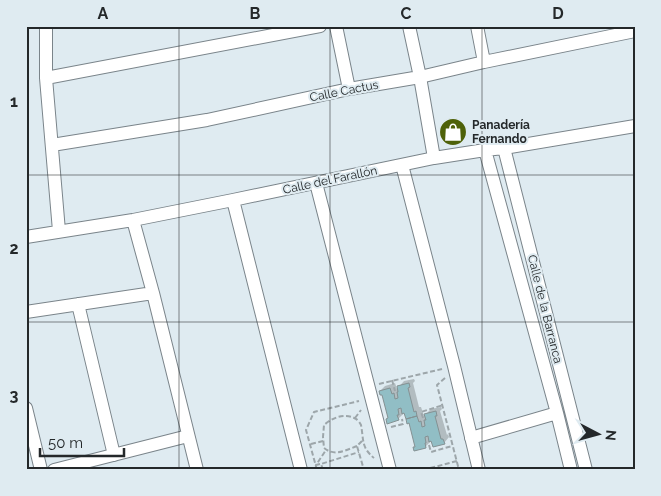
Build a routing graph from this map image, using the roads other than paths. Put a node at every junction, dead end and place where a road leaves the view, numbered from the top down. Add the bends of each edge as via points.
1 (46, 26) edge
2 (320, 26) edge
3 (336, 26) edge
4 (409, 26) edge
5 (477, 26) edge
6 (635, 31) edge
7 (484, 62) junction
8 (420, 77) junction
9 (46, 78) junction
10 (349, 89) junction
11 (635, 126) edge
12 (52, 145) junction
13 (504, 148) junction
14 (485, 150) junction
15 (434, 158) junction
16 (402, 165) junction
17 (316, 183) junction
18 (233, 200) junction
19 (133, 220) junction
20 (59, 231) junction
21 (26, 237) edge
22 (153, 293) junction
23 (78, 304) junction
24 (26, 312) edge
25 (26, 408) edge
26 (557, 414) junction
27 (188, 436) junction
28 (471, 438) junction
29 (114, 455) junction
30 (41, 470) edge
31 (54, 470) edge
32 (197, 470) edge
33 (301, 470) edge
34 (390, 470) edge
35 (479, 470) edge
36 (571, 470) edge
37 (586, 470) edge

1 - 9 street
2 - 9 street
3 - 10 street
4 - 8 street
5 - 7 street
6 - 7 street, Calle Cactus
7 - 8 street, Calle Cactus
8 - 10 street, Calle Cactus
8 - 15 street
9 - 12 street
10 - 12 street, Calle Cactus via 206,120
11 - 13 street, Calle del Farallón
12 - 20 street
13 - 14 street, Calle del Farallón
13 - 37 street, Calle de la Barranca
14 - 15 street, Calle del Farallón
14 - 26 street, Calle de la Barranca
15 - 16 street, Calle del Farallón
16 - 17 street, Calle del Farallón
16 - 28 street
17 - 18 street, Calle del Farallón
17 - 34 street
18 - 19 street, Calle del Farallón
18 - 33 street
19 - 20 street, Calle del Farallón
19 - 22 street
20 - 21 street, Calle del Farallón
22 - 23 street
22 - 27 street
23 - 24 street
23 - 29 street
25 - 30 street
26 - 28 street
26 - 36 street, Calle de la Barranca
27 - 29 street
27 - 32 street
28 - 35 street
29 - 31 street

